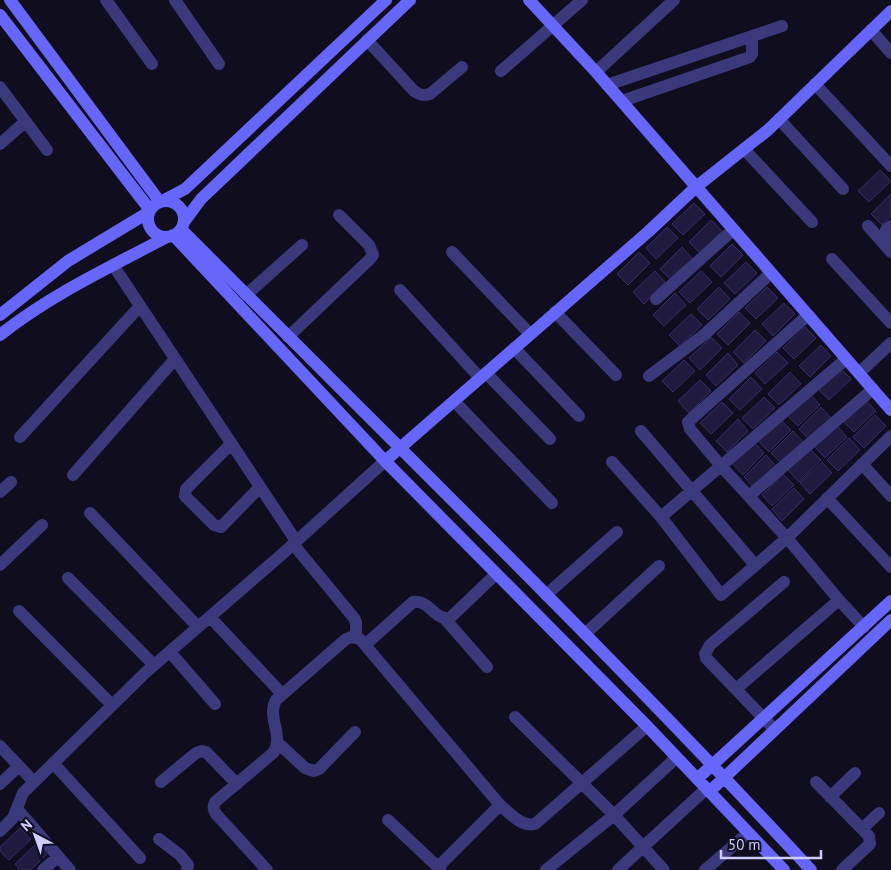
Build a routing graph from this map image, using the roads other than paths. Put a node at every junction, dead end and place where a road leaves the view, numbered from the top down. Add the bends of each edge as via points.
1 (10, 0) edge
2 (106, 0) edge
3 (175, 0) edge
4 (386, 0) edge
5 (410, 0) edge
6 (528, 0) edge
7 (582, 0) edge
8 (674, 0) edge
9 (891, 11) edge
10 (0, 15) edge
11 (553, 26) junction
12 (782, 26) dead end
13 (871, 30) junction
14 (752, 36) junction
15 (368, 40) junction
16 (891, 53) edge
17 (152, 64) dead end
18 (219, 64) dead end
19 (462, 67) dead end
20 (501, 71) dead end
21 (596, 72) junction
22 (816, 84) junction
23 (607, 85) junction
24 (0, 88) edge
25 (622, 102) junction
26 (779, 119) junction
27 (25, 122) junction
28 (0, 144) edge
29 (744, 149) junction
30 (47, 150) dead end
31 (891, 166) edge
32 (696, 187) junction
33 (843, 189) dead end
34 (155, 206) junction
35 (339, 215) dead end
36 (812, 222) dead end
37 (868, 226) dead end
38 (891, 226) edge
39 (733, 230) junction
40 (176, 231) junction
41 (891, 236) edge
42 (302, 245) dead end
43 (452, 252) dead end
44 (891, 252) edge
45 (832, 259) dead end
46 (113, 265) junction
47 (771, 274) junction
48 (400, 290) dead end
49 (246, 295) junction
50 (656, 299) dead end
51 (140, 306) junction
52 (555, 312) junction
53 (0, 315) edge
54 (808, 315) junction
55 (891, 324) edge
56 (530, 334) junction
57 (0, 335) edge
58 (288, 337) junction
59 (891, 343) edge
60 (514, 348) junction
61 (175, 359) junction
62 (846, 359) junction
63 (858, 373) junction
64 (483, 375) junction
65 (616, 375) dead end
66 (649, 376) dead end
67 (873, 389) junction
68 (454, 401) junction
69 (891, 410) edge
70 (579, 416) dead end
71 (640, 431) dead end
72 (891, 436) edge
73 (20, 437) dead end
74 (550, 439) dead end
75 (231, 444) junction
76 (400, 448) junction
77 (385, 461) junction
78 (612, 462) dead end
79 (862, 464) junction
80 (721, 466) junction
81 (73, 475) dead end
82 (11, 482) dead end
83 (260, 487) junction
84 (0, 492) edge
85 (691, 492) junction
86 (749, 496) junction
87 (891, 496) edge
88 (827, 498) junction
89 (552, 503) dead end
90 (90, 513) dead end
91 (661, 517) junction
92 (42, 525) dead end
93 (617, 532) dead end
94 (787, 538) junction
95 (294, 543) junction
96 (756, 565) junction
97 (0, 566) edge
98 (659, 566) dead end
99 (891, 567) edge
100 (496, 574) junction
101 (68, 578) dead end
102 (784, 582) dead end
103 (546, 595) junction
104 (839, 600) junction
105 (891, 601) edge
106 (19, 611) dead end
107 (210, 617) junction
108 (445, 619) junction
109 (890, 623) edge
110 (198, 627) junction
111 (864, 627) junction
112 (585, 634) junction
113 (361, 641) junction
114 (170, 652) junction
115 (154, 665) junction
116 (487, 667) dead end
117 (736, 689) junction
118 (282, 694) junction
119 (215, 704) dead end
120 (112, 706) junction
121 (515, 717) dead end
122 (764, 718) junction
123 (647, 726) junction
124 (774, 729) junction
125 (355, 732) dead end
126 (278, 742) junction
127 (0, 746) edge
128 (676, 758) junction
129 (53, 763) junction
130 (712, 764) junction
131 (20, 766) junction
132 (855, 773) dead end
133 (724, 776) junction
134 (697, 779) junction
135 (34, 782) junction
136 (161, 782) dead end
137 (816, 782) dead end
138 (582, 783) junction
139 (0, 784) edge
140 (236, 784) junction
141 (708, 790) junction
142 (830, 797) junction
143 (500, 806) junction
144 (17, 809) junction
145 (879, 813) dead end
146 (614, 815) junction
147 (388, 820) dead end
148 (862, 829) junction
149 (0, 831) edge
150 (748, 833) junction
151 (159, 839) dead end
152 (642, 848) junction
153 (58, 857) junction
154 (140, 858) dead end
155 (440, 869) edge
156 (43, 870) edge
157 (70, 870) edge
158 (187, 870) edge
159 (267, 870) edge
160 (546, 870) edge
161 (618, 870) edge
162 (664, 870) edge
163 (705, 870) edge
164 (784, 870) edge
165 (811, 870) edge
166 (842, 870) edge

1 - 34 street
2 - 17 street
3 - 18 street
4 - 34 street via 185,188
5 - 15 street
6 - 11 street
7 - 11 street
8 - 21 street
9 - 13 street
10 - 34 street
11 - 20 street
11 - 21 street
12 - 14 street
13 - 16 street
13 - 22 street
14 - 23 street
14 - 25 street via 750,57
15 - 19 street via 414,91 425,96
15 - 40 street via 201,199
21 - 23 street
22 - 26 street
22 - 31 street
23 - 25 street
24 - 27 street
25 - 32 street
26 - 29 street
26 - 33 street
27 - 28 street
27 - 30 street
29 - 32 street
29 - 36 street
32 - 39 street
32 - 52 street
34 - 40 street via 149,224 152,230 162,236
34 - 40 street via 168,200 179,206 184,216
34 - 53 street via 68,261
35 - 58 street via 369,245 373,255
37 - 44 street
38 - 41 street via 886,230
39 - 47 street
39 - 50 street
40 - 46 street
40 - 49 street
40 - 77 street
42 - 49 street
43 - 56 street
45 - 55 street
46 - 51 street
46 - 57 street via 79,283
47 - 54 street
47 - 66 street via 705,334
48 - 64 street
49 - 58 street
51 - 61 street
51 - 73 street
52 - 56 street
52 - 65 street
54 - 62 street
54 - 80 street via 688,422
56 - 60 street
58 - 76 street
59 - 63 street
60 - 64 street
60 - 70 street
61 - 75 street
61 - 81 street
62 - 63 street
62 - 80 street
63 - 67 street
64 - 68 street
64 - 74 street
67 - 69 street
67 - 86 street
68 - 76 street
68 - 89 street
71 - 85 street
72 - 79 street
75 - 83 street
75 - 83 street via 186,489 187,498 214,526 221,527
76 - 77 street
76 - 103 street
77 - 95 street
77 - 100 street
78 - 91 street
79 - 87 street
79 - 88 street
80 - 85 street
80 - 86 street
82 - 84 street
83 - 95 street
85 - 91 street
85 - 96 street
86 - 94 street
88 - 94 street
88 - 99 street
90 - 110 street
91 - 96 street via 721,595
92 - 97 street
93 - 103 street
94 - 96 street
94 - 104 street
95 - 107 street
95 - 113 street via 354,618
98 - 112 street
100 - 108 street via 453,616
100 - 123 street
101 - 115 street
102 - 117 street via 705,654
103 - 112 street
104 - 111 street
104 - 117 street
105 - 111 street
106 - 120 street
107 - 110 street
107 - 118 street
108 - 113 street via 422,602 413,602
108 - 116 street
109 - 124 street
110 - 114 street
111 - 122 street
112 - 130 street
113 - 118 street via 351,637 346,639
113 - 143 street
114 - 115 street
114 - 119 street
115 - 120 street
117 - 122 street
118 - 126 street via 272,709
120 - 129 street
121 - 138 street
122 - 124 street
122 - 130 street
123 - 128 street
123 - 138 street
124 - 133 street
125 - 126 street via 314,771 305,768
126 - 140 street via 273,753
127 - 131 street
128 - 134 street
128 - 146 street
129 - 135 street
129 - 154 street
130 - 133 street
130 - 134 street
131 - 135 street
131 - 139 street
132 - 142 street
133 - 141 street
133 - 165 street
134 - 141 street
135 - 144 street via 23,793
136 - 140 street via 202,751
137 - 142 street
138 - 143 street via 535,824 528,826
138 - 146 street
140 - 159 street via 216,802 214,810
141 - 150 street
141 - 152 street
142 - 148 street
143 - 155 street via 441,864
144 - 149 street
144 - 153 street
145 - 148 street
146 - 152 street
146 - 160 street
147 - 155 street
148 - 166 street via 869,836 870,844
150 - 163 street
150 - 164 street
151 - 158 street via 180,855 188,865
152 - 161 street
152 - 162 street
153 - 156 street
153 - 157 street

